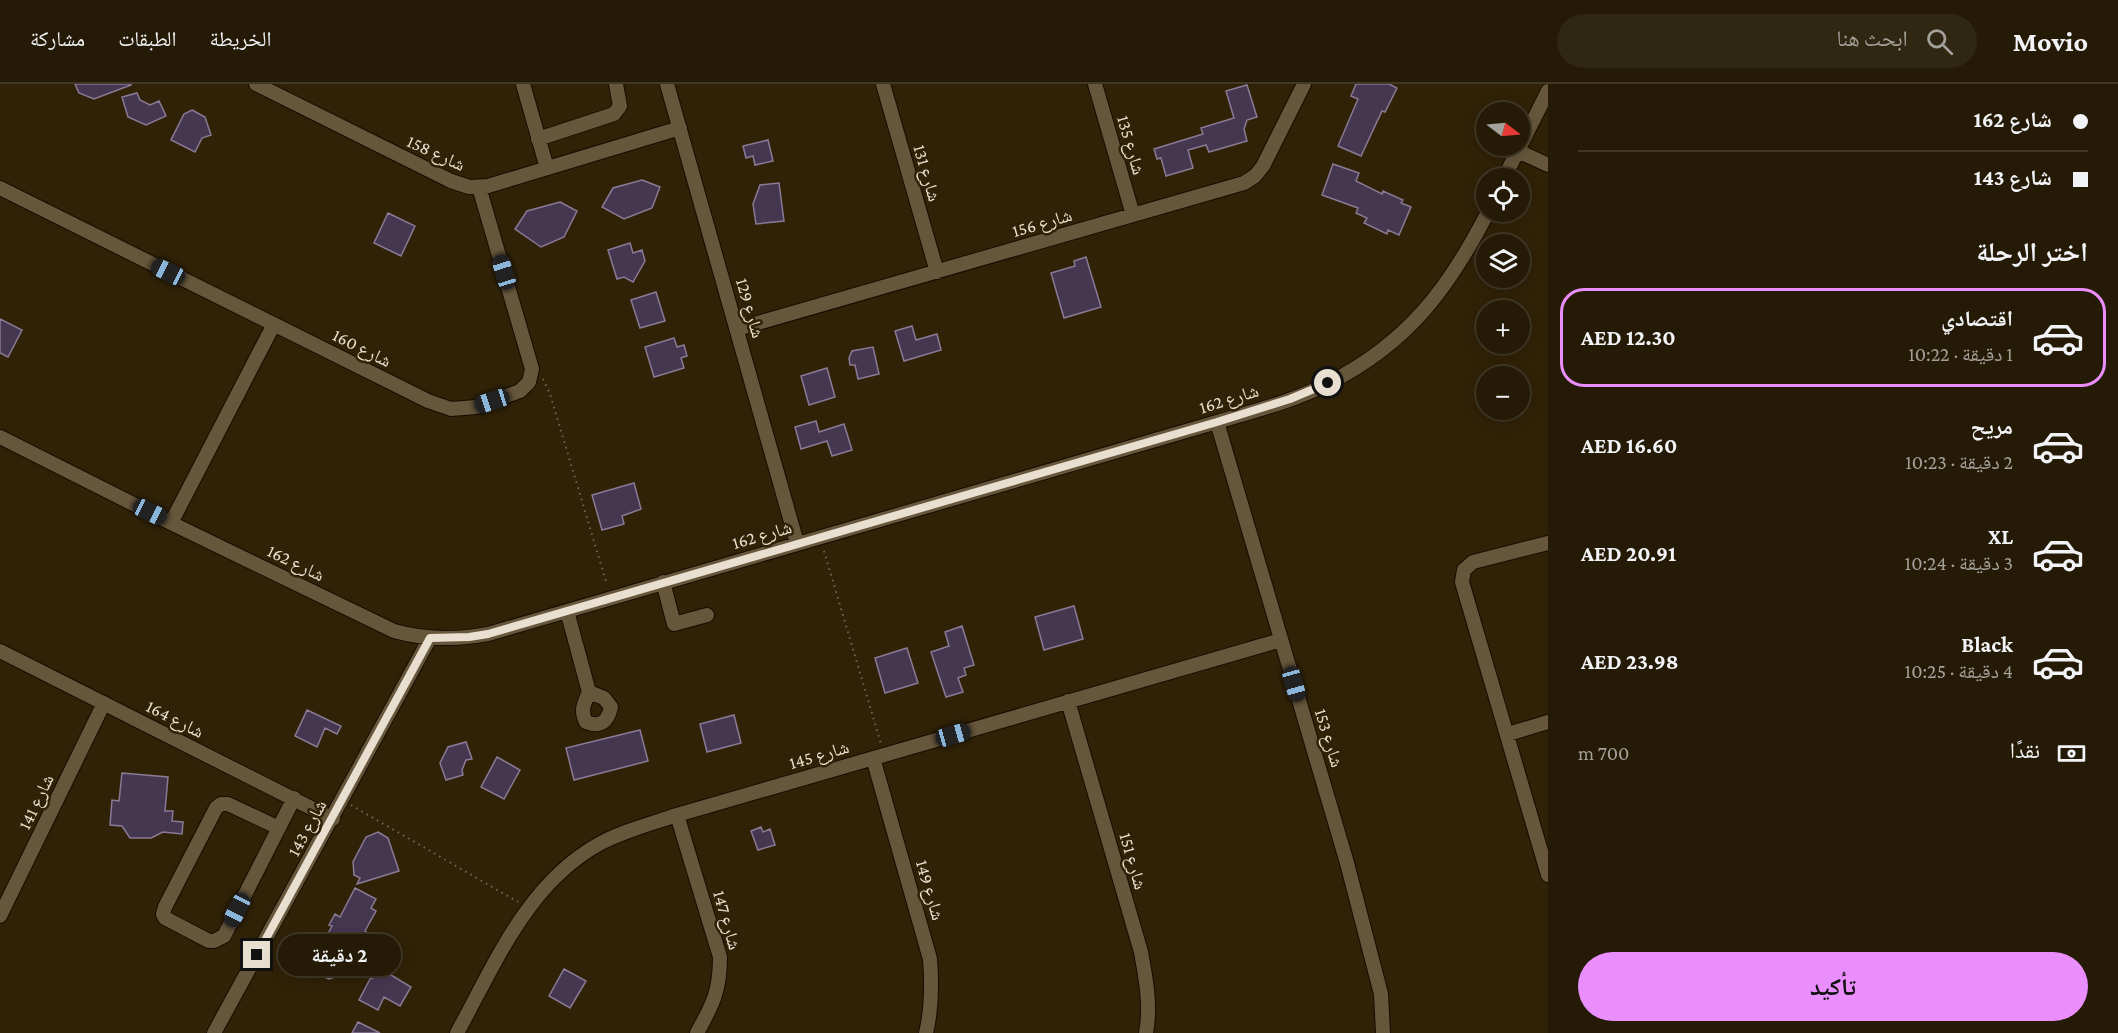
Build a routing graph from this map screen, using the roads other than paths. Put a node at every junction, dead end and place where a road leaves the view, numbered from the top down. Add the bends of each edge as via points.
1 (256, 84) edge
2 (523, 84) edge
3 (616, 84) edge
4 (667, 84) edge
5 (883, 84) edge
6 (1095, 84) edge
7 (1304, 84) edge
8 (1548, 91) edge
9 (1530, 126) edge
10 (680, 128) junction
11 (538, 139) junction
12 (1530, 156) edge
13 (1548, 165) edge
14 (547, 168) junction
15 (479, 187) junction
16 (0, 188) edge
17 (1133, 215) junction
18 (1482, 222) edge
19 (937, 272) junction
20 (273, 324) junction
21 (737, 329) junction
22 (1217, 422) junction
23 (0, 437) edge
24 (171, 523) junction
25 (797, 543) junction
26 (1548, 543) edge
27 (663, 582) junction
28 (567, 611) junction
29 (707, 615) dead end
30 (430, 638) junction
31 (1281, 639) junction
32 (0, 651) edge
33 (589, 692) dead end
34 (1068, 701) junction
35 (104, 703) junction
36 (1548, 722) edge
37 (1508, 734) junction
38 (879, 757) junction
39 (294, 798) junction
40 (677, 815) junction
41 (333, 819) junction
42 (279, 828) junction
43 (1548, 875) edge
44 (0, 916) edge
45 (214, 1033) edge
46 (457, 1033) edge
47 (697, 1033) edge
48 (926, 1033) edge
49 (1146, 1033) edge
50 (1383, 1033) edge

1 - 15 street, شارع 158 via 452,181
2 - 11 street
3 - 11 street via 620,106 614,114
4 - 10 street, شارع 129
5 - 19 street, شارع 131
6 - 17 street, شارع 135
7 - 17 street, شارع 156 via 1255,176 1244,183
8 - 9 street
10 - 14 street, شارع 158
10 - 21 street, شارع 129
11 - 14 street
12 - 13 street
14 - 15 street, شارع 158
15 - 20 street, شارع 160 via 532,369 529,381 520,391 476,407 451,409
16 - 20 street, شارع 160
17 - 19 street, شارع 156
18 - 22 street, شارع 162 via 1453,274 1427,308 1365,363 1290,399
19 - 21 street, شارع 156
20 - 24 street
21 - 25 street, شارع 129
22 - 25 street, شارع 162
22 - 31 street, شارع 153
23 - 24 street, شارع 162
24 - 30 street, شارع 162 via 394,631
25 - 27 street, شارع 162
26 - 37 street via 1473,562 1462,576
27 - 28 street, شارع 162
27 - 29 street via 675,624
28 - 30 street, شارع 162 via 488,634
28 - 33 street
30 - 41 street, شارع 143
31 - 34 street, شارع 145
31 - 50 street, شارع 153 via 1381,994
32 - 35 street, شارع 164
34 - 38 street, شارع 145
34 - 49 street, شارع 151 via 1141,952 1148,986
35 - 39 street, شارع 164
35 - 44 street, شارع 141
36 - 37 street
37 - 43 street
38 - 40 street, شارع 145
38 - 48 street, شارع 149 via 930,959 933,987
39 - 41 street, شارع 164
39 - 42 street
40 - 46 street, شارع 145 via 599,844 548,883 528,908
40 - 47 street, شارع 147 via 720,957 715,1001
41 - 45 street, شارع 143
42 - 42 street via 220,940 208,941 165,918 163,910 221,804

